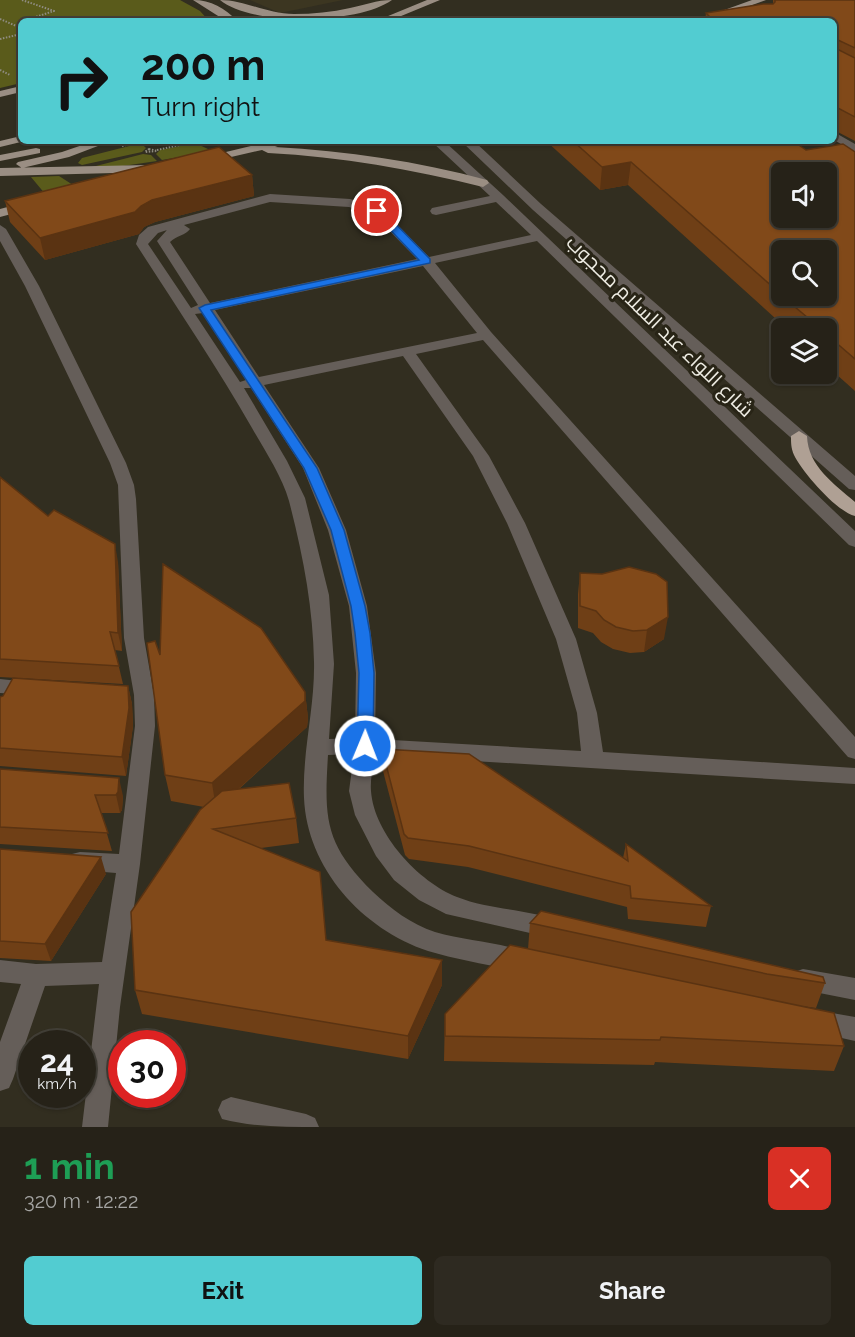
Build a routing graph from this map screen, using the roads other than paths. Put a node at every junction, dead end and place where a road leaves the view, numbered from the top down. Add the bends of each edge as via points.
1 (198, 0) edge
2 (225, 0) edge
3 (387, 0) edge
4 (435, 0) edge
5 (764, 3) edge
6 (358, 10) junction
7 (228, 18) edge
8 (330, 18) edge
9 (389, 18) edge
10 (710, 18) edge
11 (730, 18) edge
12 (18, 90) edge
13 (0, 94) edge
14 (18, 133) edge
15 (0, 136) edge
16 (837, 137) edge
17 (18, 140) edge
18 (0, 144) edge
19 (69, 144) edge
20 (96, 144) edge
21 (273, 144) edge
22 (440, 144) edge
23 (470, 144) edge
24 (855, 149) edge
25 (248, 150) junction
26 (0, 158) edge
27 (194, 162) edge
28 (0, 170) edge
29 (114, 183) edge
30 (483, 183) junction
31 (499, 198) junction
32 (302, 200) junction
33 (46, 201) edge
34 (436, 212) dead end
35 (0, 213) edge
36 (0, 229) edge
37 (537, 234) junction
38 (163, 241) junction
39 (142, 244) junction
40 (423, 258) junction
41 (193, 305) junction
42 (486, 335) junction
43 (407, 352) junction
44 (255, 382) junction
45 (235, 386) junction
46 (799, 436) junction
47 (855, 485) edge
48 (855, 511) edge
49 (855, 541) edge
50 (6, 686) edge
51 (47, 689) edge
52 (0, 708) edge
53 (365, 746) junction
54 (318, 747) junction
55 (855, 751) edge
56 (593, 760) junction
57 (855, 776) edge
58 (56, 860) edge
59 (129, 864) junction
60 (567, 931) edge
61 (535, 964) edge
62 (0, 971) edge
63 (113, 973) junction
64 (36, 975) junction
65 (781, 976) edge
66 (855, 989) edge
67 (791, 1018) edge
68 (855, 1029) edge
69 (0, 1079) edge
70 (231, 1110) dead end
71 (95, 1127) edge
72 (306, 1127) edge

1 - 7 main road
2 - 6 main road via 277,17 314,17
3 - 6 main road
4 - 9 main road
5 - 10 main road
5 - 11 main road
6 - 8 main road
12 - 13 main road
14 - 15 main road
16 - 24 street
17 - 18 main road
19 - 26 main road
20 - 28 main road
21 - 25 main road
22 - 30 street, شارع اللواء عبد السلام محجوب
23 - 46 street, شارع اللواء عبد السلام محجوب
25 - 27 main road
25 - 30 main road via 371,158
28 - 29 main road via 160,169
30 - 31 street, شارع اللواء عبد السلام محجوب
31 - 34 street
31 - 37 street, شارع اللواء عبد السلام محجوب
32 - 38 street via 172,233
32 - 39 street via 270,198 209,213 153,230
32 - 40 street via 371,207
33 - 35 main road
36 - 59 street via 32,286 126,484 134,694 145,726 128,786
37 - 40 street
37 - 49 street, شارع اللواء عبد السلام محجوب
38 - 39 street
38 - 41 street
39 - 41 street
40 - 41 street
40 - 42 street
41 - 44 street
41 - 45 street
42 - 43 street
42 - 55 street
43 - 44 street
43 - 56 street via 481,456 516,523 566,639 587,714
44 - 45 street
44 - 53 street via 310,468 337,530 363,633
45 - 54 street via 289,480 304,522 320,595 324,664
46 - 47 street, شارع اللواء عبد السلام محجوب
46 - 48 highway via 799,449 806,463
50 - 51 street
50 - 52 street
53 - 54 street
53 - 56 street
53 - 60 street via 361,801 384,849 402,873 427,893 454,907
54 - 61 street via 315,797 319,827 326,850 342,876 384,918 430,941
56 - 57 street
58 - 59 street
59 - 63 street
62 - 64 street
63 - 64 street
63 - 71 street
64 - 69 street
65 - 66 street
67 - 68 street
70 - 72 street

